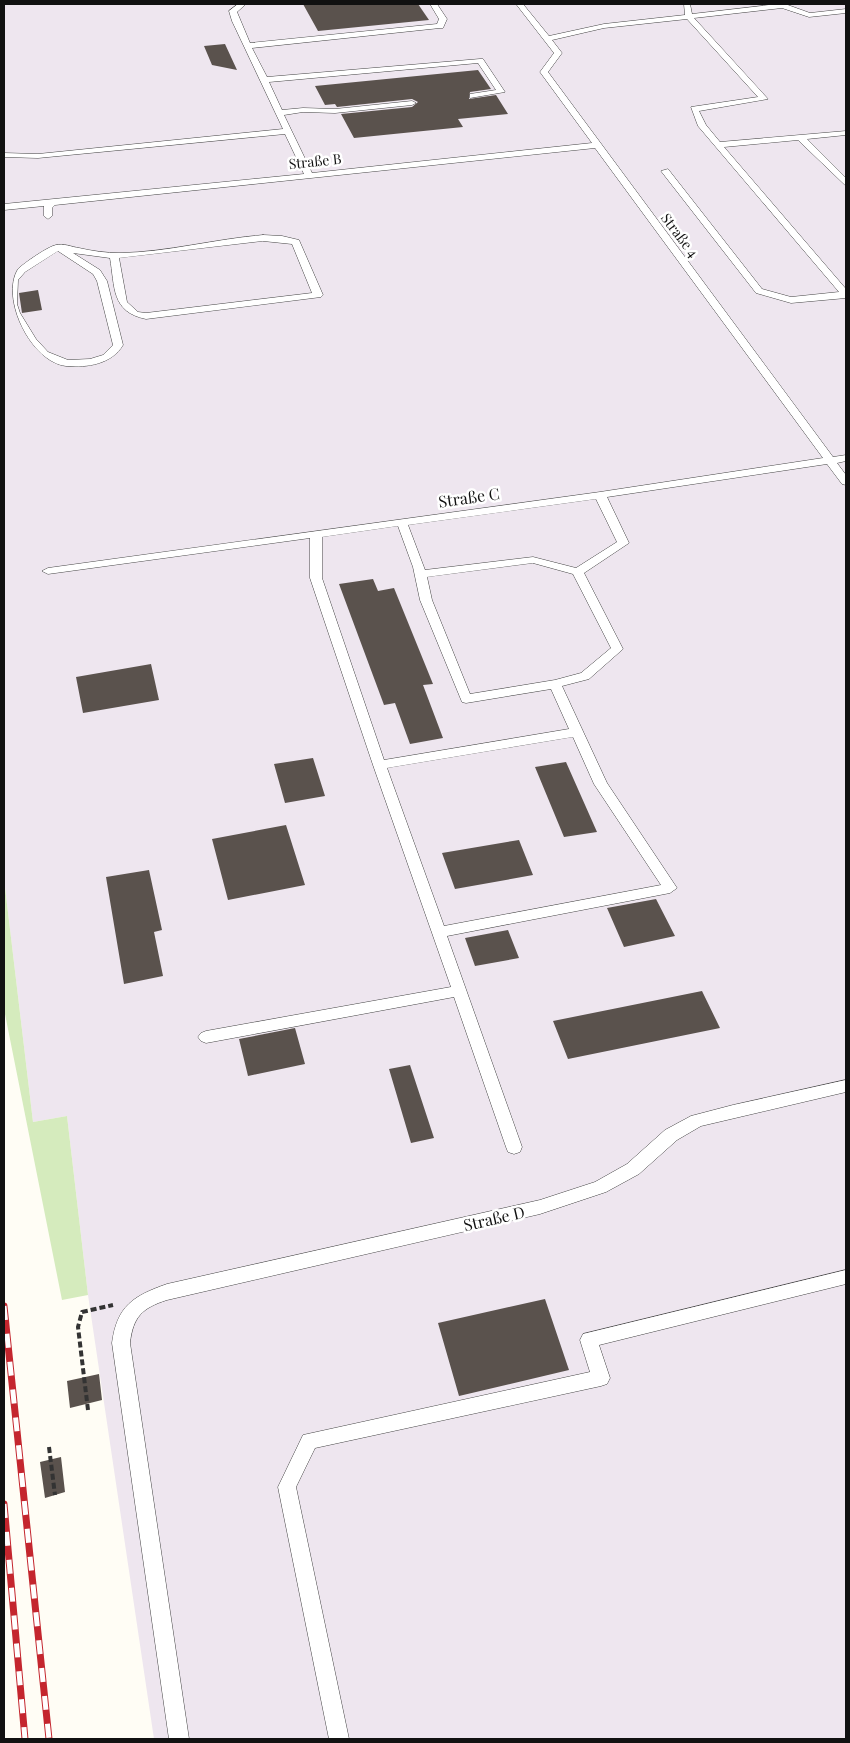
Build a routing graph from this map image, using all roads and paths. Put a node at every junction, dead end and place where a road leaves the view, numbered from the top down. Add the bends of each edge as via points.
1 (242, 4) edge
2 (434, 4) edge
3 (519, 4) edge
4 (688, 4) edge
5 (842, 4) edge
6 (782, 5) edge
7 (846, 10) edge
8 (689, 17) junction
9 (547, 39) junction
10 (247, 46) junction
11 (263, 80) junction
12 (473, 96) dead end
13 (412, 103) dead end
14 (279, 112) junction
15 (287, 131) junction
16 (846, 133) edge
17 (800, 137) junction
18 (596, 144) junction
19 (718, 145) junction
20 (4, 155) edge
21 (664, 171) dead end
22 (309, 176) junction
23 (846, 183) edge
24 (53, 203) junction
25 (4, 207) edge
26 (48, 216) dead end
27 (58, 247) junction
28 (114, 255) junction
29 (846, 295) edge
30 (846, 458) edge
31 (830, 460) junction
32 (846, 482) edge
33 (600, 495) junction
34 (402, 523) junction
35 (316, 535) junction
36 (48, 571) dead end
37 (578, 572) junction
38 (420, 574) junction
39 (555, 684) junction
40 (577, 732) junction
41 (379, 765) junction
42 (439, 932) junction
43 (460, 991) junction
44 (206, 1037) dead end
45 (846, 1086) edge
46 (514, 1148) dead end
47 (846, 1277) edge
48 (127, 1315) junction
49 (88, 1410) dead end
50 (49, 1447) dead end
51 (55, 1494) dead end
52 (179, 1739) edge
53 (339, 1739) edge

1 - 10 lane via 233,11
2 - 10 lane via 443,19 440,26
3 - 9 lane, Straße 4
4 - 8 lane
5 - 7 lane
6 - 7 lane via 809,15
6 - 8 lane
8 - 9 lane via 604,26
8 - 19 lane via 764,99 694,109 702,126
9 - 18 lane, Straße 4 via 558,53 544,72
10 - 11 lane
11 - 12 lane via 480,61 501,92
11 - 14 lane
13 - 14 lane
14 - 15 lane
15 - 20 lane via 38,156
15 - 22 lane
16 - 17 lane
17 - 19 lane
17 - 23 lane
18 - 22 lane, Straße B
18 - 31 lane, Straße 4
19 - 29 lane
21 - 29 lane via 759,291 788,302
22 - 24 lane, Straße B
24 - 25 lane, Straße B
24 - 26 lane via 48,207
27 - 27 lane via 96,272 102,281 118,345 114,354 102,360 73,363 46,357 38,350 14,310 13,280 22,270
27 - 28 lane
28 - 28 lane via 262,238 288,239 296,242 318,295 146,316 135,314 122,303
30 - 31 lane, Straße C
31 - 32 lane, Straße 4
31 - 33 lane, Straße C
33 - 34 lane, Straße C
33 - 37 lane via 623,543
34 - 35 lane, Straße C
34 - 38 lane
35 - 36 lane, Straße C
35 - 41 lane via 316,578
37 - 38 lane via 534,560
37 - 39 lane via 617,649 585,676
38 - 39 lane via 426,600 466,699
39 - 40 lane
40 - 41 lane
40 - 42 lane via 600,784 670,888
41 - 42 lane
42 - 43 lane
43 - 44 lane
43 - 46 lane
45 - 48 lane, Straße D via 697,1121 671,1135 633,1169 600,1187 540,1207 167,1292 147,1298
47 - 53 lane via 589,1340 601,1378 309,1441 287,1487
48 - 49 path via 114,1305 82,1312 78,1327
48 - 52 lane via 121,1343
50 - 51 path

